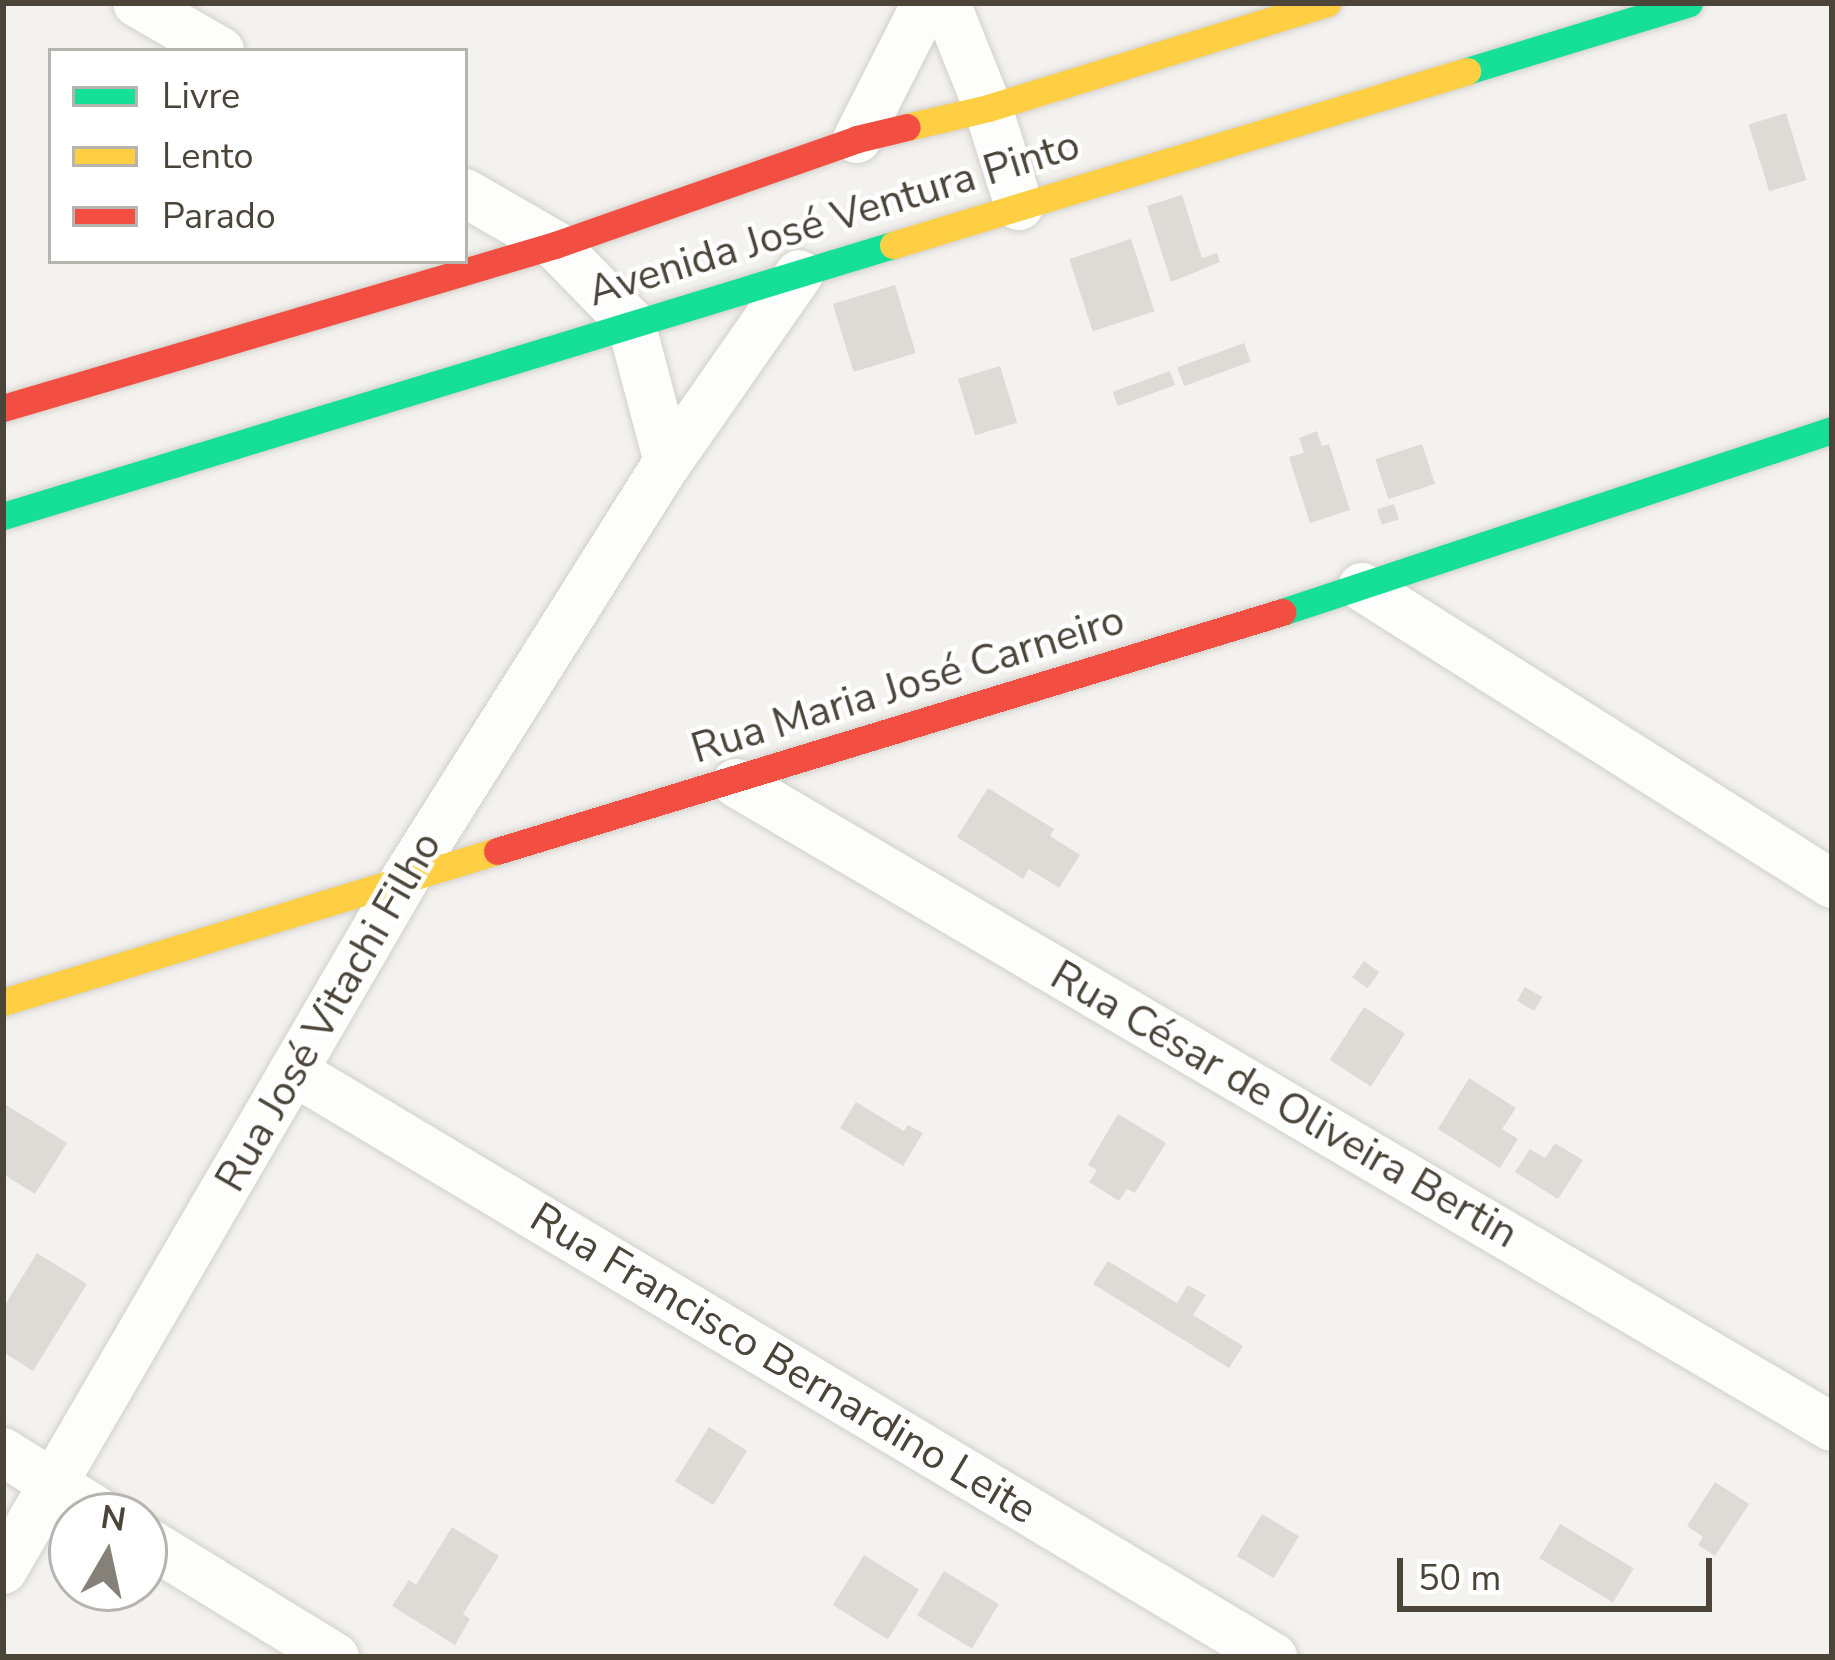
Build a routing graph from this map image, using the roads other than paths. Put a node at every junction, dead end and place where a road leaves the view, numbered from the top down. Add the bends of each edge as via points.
1 (137, 3) edge
2 (926, 3) edge
3 (946, 3) edge
4 (1327, 3) edge
5 (1689, 3) edge
6 (215, 48) edge
7 (988, 108) junction
8 (857, 139) junction
9 (468, 195) edge
10 (1019, 206) junction
11 (555, 245) junction
12 (799, 274) junction
13 (631, 323) junction
14 (3, 408) edge
15 (1832, 430) edge
16 (668, 462) junction
17 (3, 516) edge
18 (1362, 587) junction
19 (736, 783) junction
20 (404, 879) junction
21 (1832, 884) edge
22 (3, 1002) edge
23 (293, 1071) junction
24 (1832, 1427) edge
25 (3, 1452) edge
26 (53, 1484) junction
27 (66, 1492) edge
28 (168, 1555) edge
29 (3, 1570) edge
30 (335, 1657) edge
31 (1273, 1657) edge

1 - 6 street
2 - 8 street
3 - 7 street
4 - 7 main road, Avenida José Ventura Pinto
5 - 10 main road, Avenida José Ventura Pinto
7 - 8 main road, Avenida José Ventura Pinto
7 - 10 street
8 - 11 main road, Avenida José Ventura Pinto
9 - 11 street
10 - 12 main road, Avenida José Ventura Pinto
11 - 13 street
11 - 14 main road, Avenida José Ventura Pinto
12 - 13 main road, Avenida José Ventura Pinto
12 - 16 street, Rua José Vitachi Filho
13 - 16 street
13 - 17 main road, Avenida José Ventura Pinto
15 - 18 main road, Rua Maria José Carneiro
16 - 20 street, Rua José Vitachi Filho
18 - 19 main road, Rua Maria José Carneiro
18 - 21 street
19 - 20 main road, Rua Maria José Carneiro
19 - 24 street, Rua César de Oliveira Bertin
20 - 22 main road, Rua Maria José Carneiro
20 - 23 street, Rua José Vitachi Filho
23 - 26 street, Rua José Vitachi Filho
23 - 31 street, Rua Francisco Bernardino Leite
25 - 26 street
26 - 27 street
26 - 29 street, Rua José Vitachi Filho
28 - 30 street

